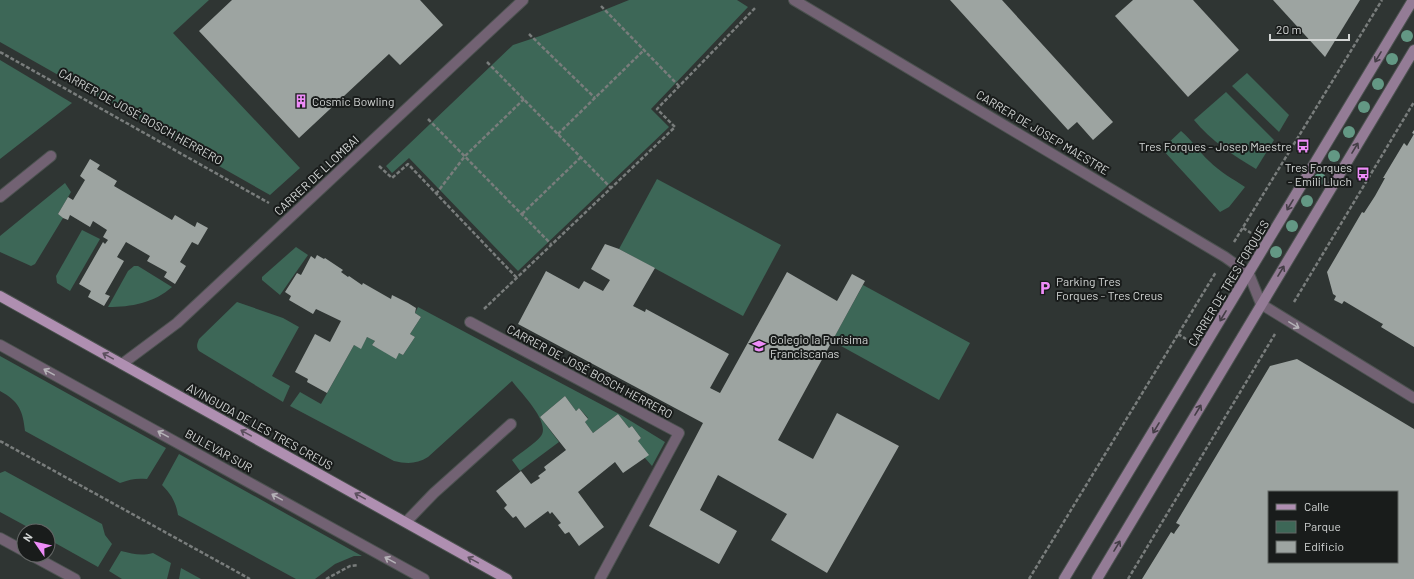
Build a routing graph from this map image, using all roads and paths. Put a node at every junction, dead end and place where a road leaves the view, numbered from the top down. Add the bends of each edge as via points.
1 (523, 0) edge
2 (794, 0) edge
3 (1382, 0) edge
4 (1413, 0) edge
5 (601, 6) dead end
6 (756, 7) dead end
7 (529, 34) dead end
8 (644, 50) junction
9 (1414, 50) edge
10 (0, 52) edge
11 (487, 62) dead end
12 (679, 86) junction
13 (595, 98) junction
14 (524, 99) junction
15 (1414, 102) edge
16 (428, 119) dead end
17 (558, 134) junction
18 (51, 156) dead end
19 (465, 156) junction
20 (581, 157) junction
21 (379, 166) dead end
22 (611, 188) junction
23 (436, 194) junction
24 (0, 197) edge
25 (269, 203) dead end
26 (522, 214) junction
27 (1241, 232) dead end
28 (551, 244) junction
29 (1216, 272) dead end
30 (1249, 274) junction
31 (517, 278) junction
32 (0, 296) edge
33 (1295, 301) dead end
34 (1261, 304) junction
35 (470, 322) joint
36 (1272, 339) dead end
37 (0, 344) edge
38 (122, 364) junction
39 (1414, 398) edge
40 (511, 424) dead end
41 (0, 441) edge
42 (406, 522) junction
43 (0, 538) edge
44 (16, 547) edge
45 (46, 563) edge
46 (364, 564) dead end
47 (75, 579) edge
48 (250, 579) edge
49 (326, 579) edge
50 (424, 579) edge
51 (507, 579) edge
52 (600, 579) edge
53 (1029, 579) edge
54 (1064, 579) edge
55 (1097, 579) edge
56 (1128, 579) edge

1 - 38 street, CARRER DE LLOMBAI via 177,323
2 - 30 street, CARRER DE JOSEP MAESTRE via 1171,224
3 - 27 path
4 -> 30 main road, CARRER DE TRES FORQUES
5 - 8 path
6 - 12 path
7 - 13 path
8 - 12 path
8 - 13 path
34 -> 9 main road
10 - 25 path, CARRER DE JOSÉ BOSCH HERRERO
11 - 14 path
12 - 22 path via 657,109 675,127
13 - 17 path
14 - 17 path
14 - 19 path
15 - 33 path
16 - 19 path
17 - 20 path
18 - 24 street
19 - 23 path
19 - 26 path
20 - 22 path
20 - 26 path
21 - 23 path via 392,178 408,164
22 - 28 path
23 - 31 path
26 - 28 path
28 - 31 path
29 - 53 path
30 - 34 street
30 -> 54 main road, CARRER DE TRES FORQUES
31 - 35 path
38 -> 32 main road, AVINGUDA DE LES TRES CREUS
34 -> 39 street
55 -> 34 main road
35 - 52 street, CARRER DE JOSÉ BOSCH HERRERO via 679,434
36 - 56 path
50 -> 37 street, BULEVAR SUR
42 -> 38 main road, AVINGUDA DE LES TRES CREUS
40 - 42 street via 434,493
41 - 48 path
51 -> 42 main road, AVINGUDA DE LES TRES CREUS
43 - 44 street
45 - 47 street
46 - 49 path via 350,566

